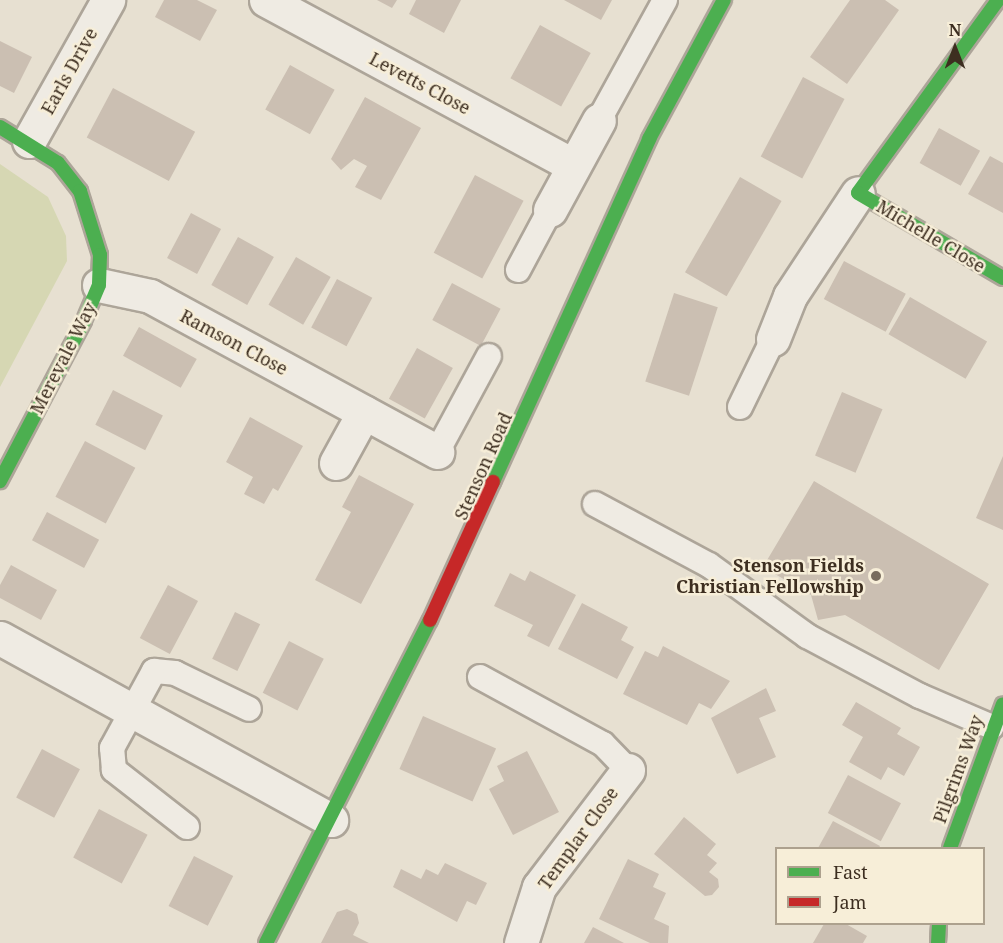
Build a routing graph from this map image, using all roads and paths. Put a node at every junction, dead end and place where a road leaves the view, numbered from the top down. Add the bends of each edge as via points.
1 (108, 0) edge
2 (266, 0) edge
3 (665, 0) edge
4 (724, 0) edge
5 (998, 0) edge
6 (599, 120) joint
7 (0, 126) edge
8 (29, 141) junction
9 (573, 165) junction
10 (858, 193) junction
11 (550, 210) joint
12 (518, 270) dead end
13 (1003, 278) edge
14 (99, 285) junction
15 (773, 339) joint
16 (489, 356) dead end
17 (741, 407) dead end
18 (364, 412) junction
19 (437, 452) joint
20 (336, 464) dead end
21 (0, 481) edge
22 (595, 504) dead end
23 (0, 638) edge
24 (480, 677) dead end
25 (1003, 704) edge
26 (249, 709) dead end
27 (132, 712) junction
28 (992, 728) junction
29 (628, 770) joint
30 (331, 820) junction
31 (188, 827) dead end
32 (951, 847) edge
33 (939, 925) edge
34 (266, 943) edge
35 (521, 943) edge
36 (938, 943) edge

1 - 8 street, Earls Drive
2 - 9 street, Levetts Close
3 - 6 lane
4 - 30 street, Stenson Road via 649,139 494,488
5 - 10 street, Michelle Close
6 - 9 street
7 - 8 street, Merevale Way
8 - 14 street, Merevale Way via 58,163 80,191 94,224
9 - 11 street
10 - 13 street, Michelle Close
10 - 15 street, Michelle Close via 790,296
11 - 12 lane
14 - 18 street, Ramson Close via 150,296
14 - 21 street, Merevale Way
15 - 17 lane
16 - 19 lane
18 - 19 street, Ramson Close
18 - 20 street
22 - 28 lane via 709,565 807,636 920,696
23 - 27 street
24 - 29 lane via 603,744
25 - 28 street, Pilgrims Way
26 - 27 lane via 175,673 154,671
27 - 30 street
27 - 31 lane via 112,748 114,770
28 - 32 street, Pilgrims Way
29 - 35 street, Templar Close via 540,887
30 - 34 street, Stenson Road
33 - 36 street

